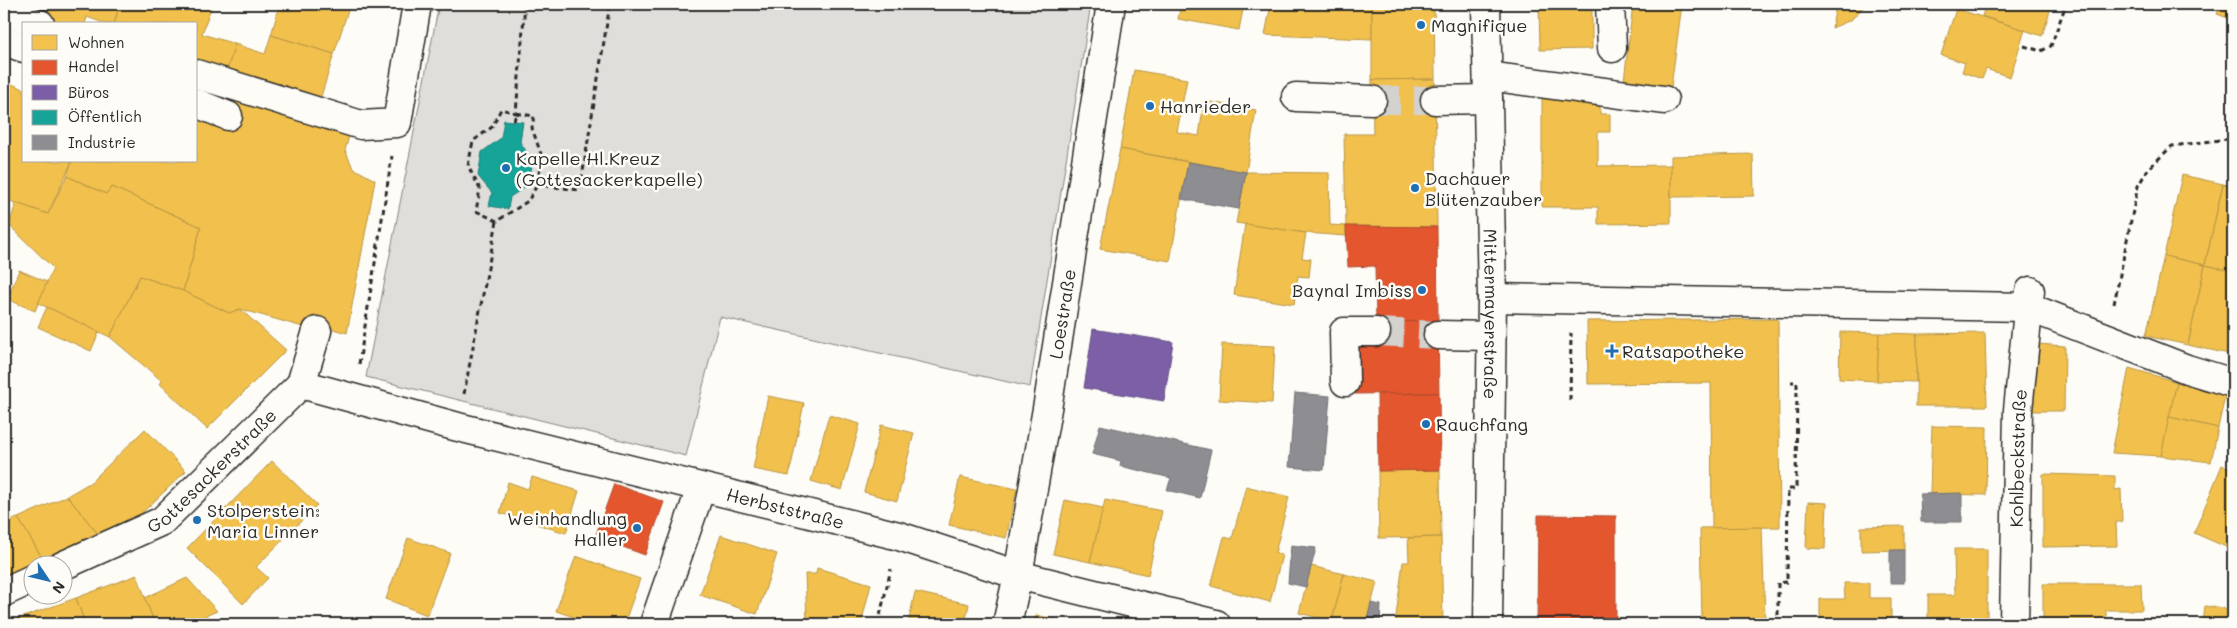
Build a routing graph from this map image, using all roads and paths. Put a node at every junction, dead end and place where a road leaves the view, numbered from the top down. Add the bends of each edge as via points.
1 (417, 4) edge
2 (525, 4) edge
3 (610, 4) edge
4 (1112, 4) edge
5 (1486, 4) edge
6 (1610, 4) edge
7 (2066, 4) edge
8 (4, 12) edge
9 (34, 22) edge
10 (4, 42) edge
11 (2024, 46) dead end
12 (22, 47) edge
13 (1612, 48) dead end
14 (198, 75) edge
15 (1488, 87) junction
16 (1296, 97) dead end
17 (1372, 100) tunnel mouth
18 (1435, 100) tunnel mouth
19 (1664, 100) dead end
20 (198, 104) edge
21 (516, 112) junction
22 (228, 116) dead end
23 (514, 121) dead end
24 (397, 123) junction
25 (2233, 141) edge
26 (537, 185) junction
27 (497, 221) junction
28 (1492, 298) junction
29 (2029, 299) junction
30 (1571, 300) junction
31 (318, 331) dead end
32 (1376, 332) tunnel mouth
33 (1438, 335) tunnel mouth
34 (1491, 336) junction
35 (2108, 337) junction
36 (1345, 382) dead end
37 (1791, 382) dead end
38 (2233, 383) edge
39 (302, 384) junction
40 (354, 398) junction
41 (1570, 400) dead end
42 (458, 427) junction
43 (701, 488) junction
44 (899, 536) junction
45 (72, 562) edge
46 (1018, 575) junction
47 (22, 584) edge
48 (4, 592) edge
49 (654, 624) edge
50 (878, 624) edge
51 (1007, 624) edge
52 (1216, 624) edge
53 (1488, 624) edge
54 (1778, 624) edge
55 (2014, 624) edge

1 - 24 street
2 - 21 path
3 - 26 path via 580,190
4 - 46 street, Loestraße
5 - 15 street, Mittermayerstraße
6 - 13 street
7 - 11 path via 2051,46 2042,51
8 - 9 street
10 - 12 street
14 - 24 street via 361,125
15 - 18 street
15 - 19 street
15 - 28 street, Mittermayerstraße
16 - 17 street
20 - 22 street
21 - 23 path
21 - 26 path via 534,116 532,128 542,157
21 - 27 path via 501,109 492,127 473,141 468,166 480,189 476,211
24 - 40 path
25 - 35 path via 2172,146 2148,169 2138,186
26 - 27 path via 528,201
27 - 42 path
28 - 30 street
28 - 34 street, Mittermayerstraße
29 - 30 street
29 - 35 street
29 - 55 street, Kohlbeckstraße via 2018,410
30 - 41 path
31 - 39 street
32 - 36 street via 1344,332
33 - 34 street
34 - 53 street, Mittermayerstraße
35 - 38 street
37 - 54 path via 1797,382 1796,489 1788,490 1787,582 1778,583
39 - 40 street
39 - 45 street, Gottesackerstraße via 162,521
40 - 42 street, Herbststraße
42 - 43 street, Herbststraße
43 - 44 street, Herbststraße
43 - 49 street
44 - 46 street, Herbststraße
44 - 50 path
46 - 51 street, Loestraße
46 - 52 street, Herbststraße
47 - 48 street

